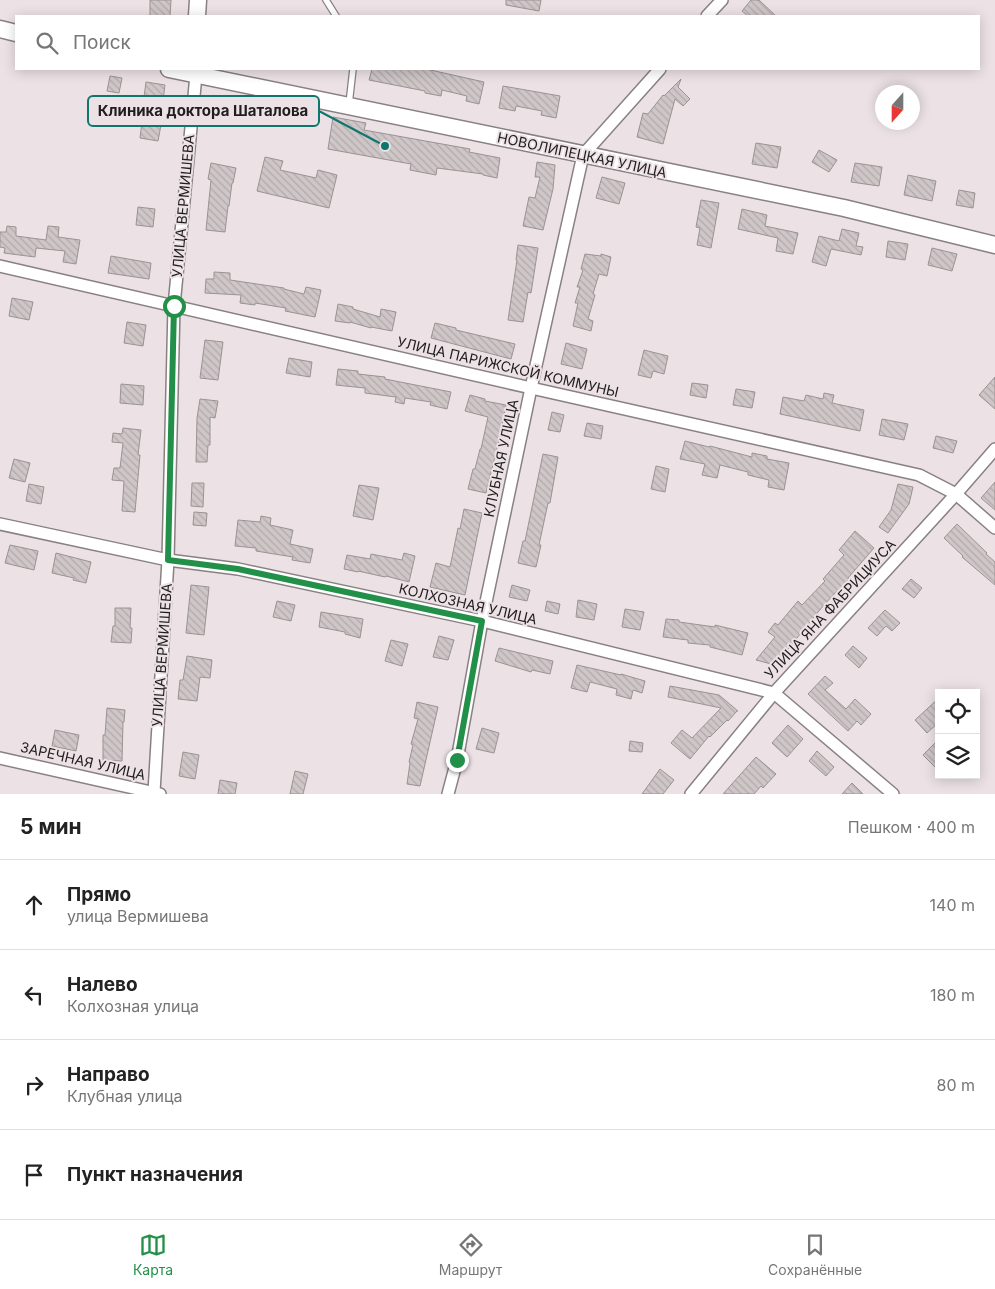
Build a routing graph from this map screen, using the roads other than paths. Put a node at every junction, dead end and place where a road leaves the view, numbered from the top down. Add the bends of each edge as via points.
1 (198, 0) edge
2 (326, 0) edge
3 (722, 0) edge
4 (197, 15) edge
5 (335, 15) edge
6 (708, 15) edge
7 (0, 30) edge
8 (15, 33) edge
9 (178, 70) edge
10 (353, 70) edge
11 (659, 70) edge
12 (196, 72) edge
13 (348, 106) junction
14 (583, 155) junction
15 (995, 245) edge
16 (0, 266) edge
17 (174, 306) junction
18 (531, 388) junction
19 (995, 449) edge
20 (956, 494) junction
21 (0, 524) edge
22 (995, 528) edge
23 (168, 560) junction
24 (482, 621) junction
25 (774, 693) junction
26 (0, 758) edge
27 (157, 793) edge
28 (448, 794) edge
29 (691, 794) edge
30 (892, 794) edge

1 - 4 street
2 - 5 lane
3 - 6 street
7 - 8 street
9 - 12 street, НОВОЛИПЕЦКАЯ УЛИЦА
10 - 13 lane
11 - 14 street, КЛУБНАЯ УЛИЦА
12 - 13 street, НОВОЛИПЕЦКАЯ УЛИЦА
12 - 17 street, УЛИЦА ВЕРМИШЕВА
13 - 14 street, НОВОЛИПЕЦКАЯ УЛИЦА
14 - 15 street, НОВОЛИПЕЦКАЯ УЛИЦА via 844,208
14 - 18 street, КЛУБНАЯ УЛИЦА
16 - 17 street, УЛИЦА ПАРИЖСКОЙ КОММУНЫ
17 - 18 street, УЛИЦА ПАРИЖСКОЙ КОММУНЫ
17 - 23 street, УЛИЦА ВЕРМИШЕВА
18 - 20 street, УЛИЦА ПАРИЖСКОЙ КОММУНЫ via 919,475
18 - 24 street, КЛУБНАЯ УЛИЦА
19 - 20 street, УЛИЦА ЯНА ФАБРИЦИУСА
20 - 22 street, УЛИЦА ПАРИЖСКОЙ КОММУНЫ
20 - 25 street, УЛИЦА ЯНА ФАБРИЦИУСА
21 - 23 street, КОЛХОЗНАЯ УЛИЦА
23 - 24 street, КОЛХОЗНАЯ УЛИЦА via 238,569
23 - 27 street, УЛИЦА ВЕРМИШЕВА
24 - 25 street, КОЛХОЗНАЯ УЛИЦА
24 - 28 street, КЛУБНАЯ УЛИЦА
25 - 29 street, УЛИЦА ЯНА ФАБРИЦИУСА
25 - 30 street, КОЛХОЗНАЯ УЛИЦА
26 - 27 street, ЗАРЕЧНАЯ УЛИЦА

